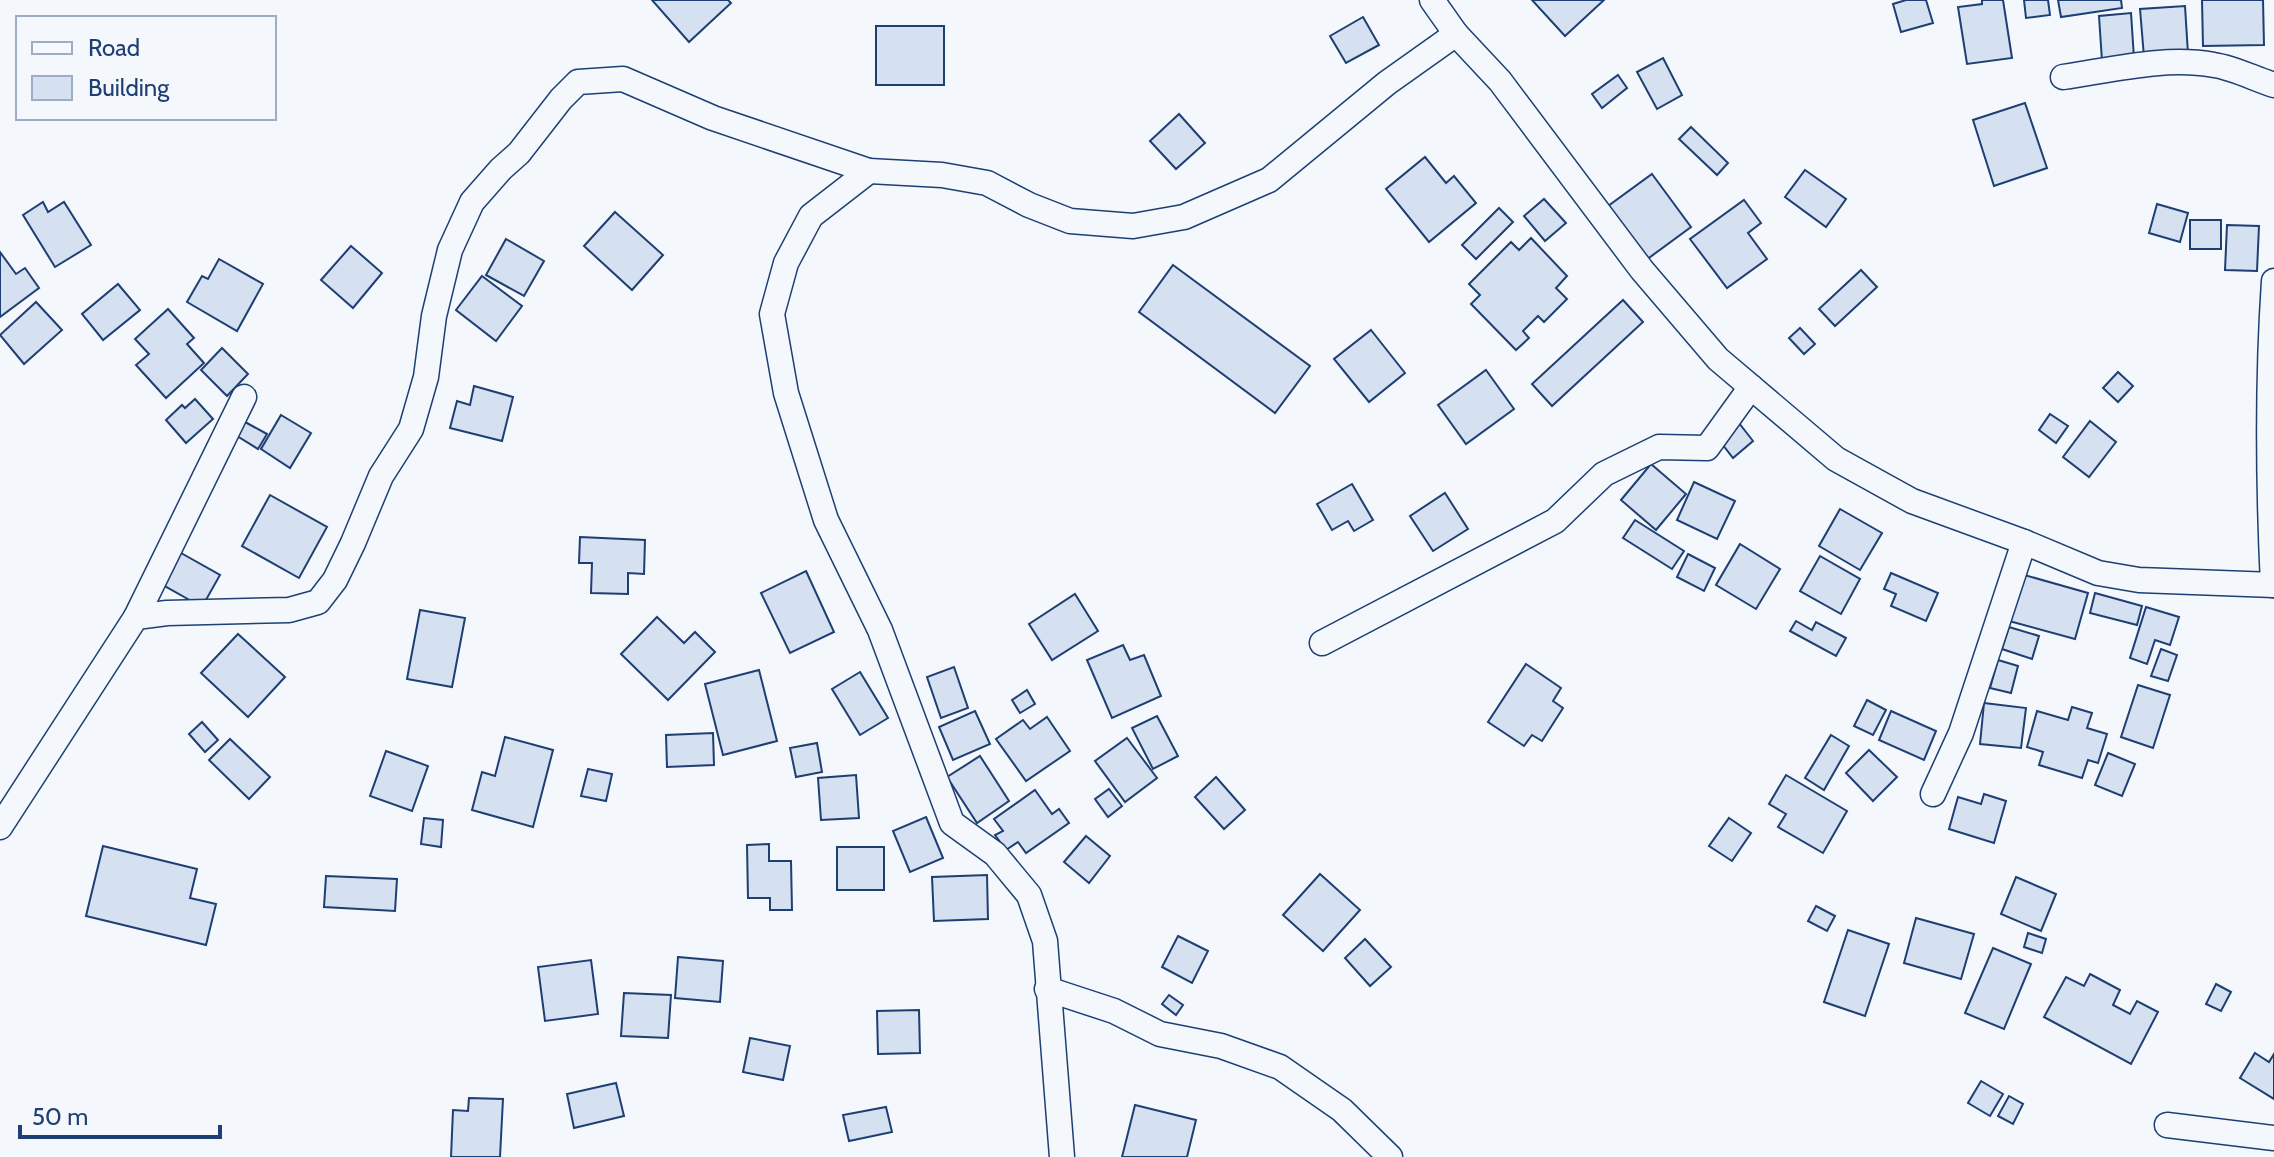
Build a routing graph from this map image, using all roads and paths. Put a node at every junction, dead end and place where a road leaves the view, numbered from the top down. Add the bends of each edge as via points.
1 (1432, 0) edge
2 (1456, 34) junction
3 (2063, 77) dead end
4 (2274, 85) edge
5 (869, 171) junction
6 (2274, 281) edge
7 (1751, 387) junction
8 (244, 397) dead end
9 (2024, 542) junction
10 (2273, 585) edge
11 (136, 617) junction
12 (1322, 643) dead end
13 (1933, 794) dead end
14 (0, 827) edge
15 (1047, 989) junction
16 (2167, 1125) dead end
17 (2274, 1138) edge
18 (1062, 1157) edge
19 (1390, 1157) edge

1 - 2 street
2 - 5 street via 1269,180 1184,217 1133,226 1070,221 987,183
2 - 7 street via 1500,81 1642,270 1718,359
3 - 4 street via 2178,63 2215,65
5 - 11 street via 713,118 623,79 578,82 472,202 450,250 411,429 381,476 335,580 318,602 289,610
5 - 15 street via 811,216 786,263 772,314 786,393 826,520 880,630 952,823 995,854 1029,895 1045,941
6 - 10 street via 2267,474
7 - 9 street via 1836,459 1912,501
7 - 12 street via 1707,448 1659,447 1604,474 1555,521
8 - 11 street
9 - 10 street via 2116,577
9 - 13 street via 1961,733
11 - 14 street
15 - 18 street
15 - 19 street via 1114,1011 1160,1034 1221,1046 1280,1067 1342,1110
16 - 17 street

